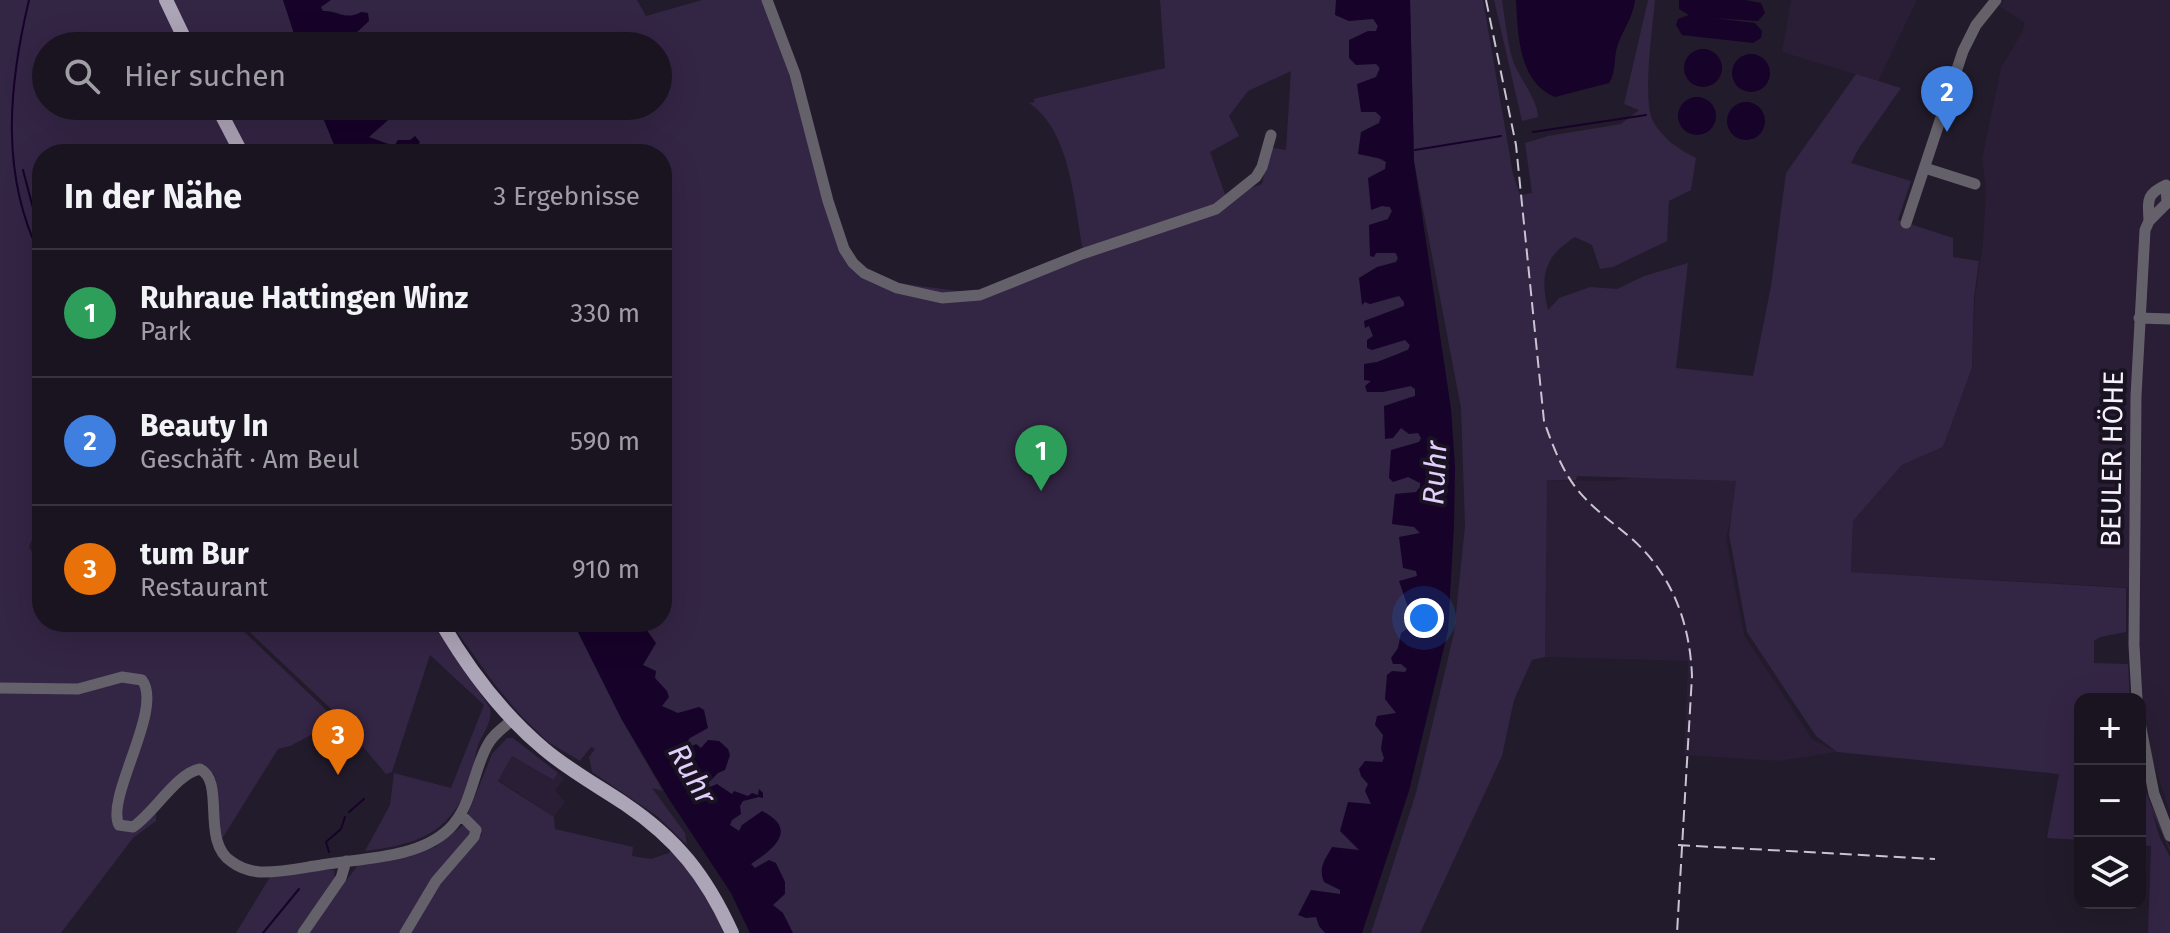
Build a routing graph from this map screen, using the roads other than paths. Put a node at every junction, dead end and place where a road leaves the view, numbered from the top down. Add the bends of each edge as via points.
1 (166, 0) edge
2 (767, 0) edge
3 (1996, 0) edge
4 (181, 32) edge
5 (224, 120) edge
6 (1271, 135) dead end
7 (237, 144) edge
8 (1925, 168) junction
9 (1975, 184) dead end
10 (2149, 221) dead end
11 (1906, 223) dead end
12 (2139, 318) junction
13 (2170, 319) edge
14 (447, 632) edge
15 (0, 688) edge
16 (2137, 693) edge
17 (512, 720) junction
18 (2146, 753) edge
19 (461, 815) junction
20 (2170, 836) edge
21 (346, 861) junction
22 (303, 933) edge
23 (405, 933) edge
24 (732, 933) edge

1 - 4 main road
2 - 6 street via 795,74 844,249 864,273 897,288 942,298 980,295 1216,209 1256,177
3 - 8 street via 1963,51
5 - 7 main road
8 - 9 street
8 - 11 street
10 - 12 street, BEULER HÖHE
12 - 13 street
12 - 16 street, BEULER HÖHE
14 - 17 main road
15 - 21 street via 78,689 122,677 142,680 148,690 145,710 116,808 119,825 133,827 148,817 186,774 200,769 208,776 217,843 228,860 261,872
17 - 19 street via 488,742
17 - 24 main road via 555,758 668,837 712,890
18 - 20 street
19 - 21 street via 424,844
19 - 23 street via 476,830 474,837 436,881
21 - 22 street via 341,878

